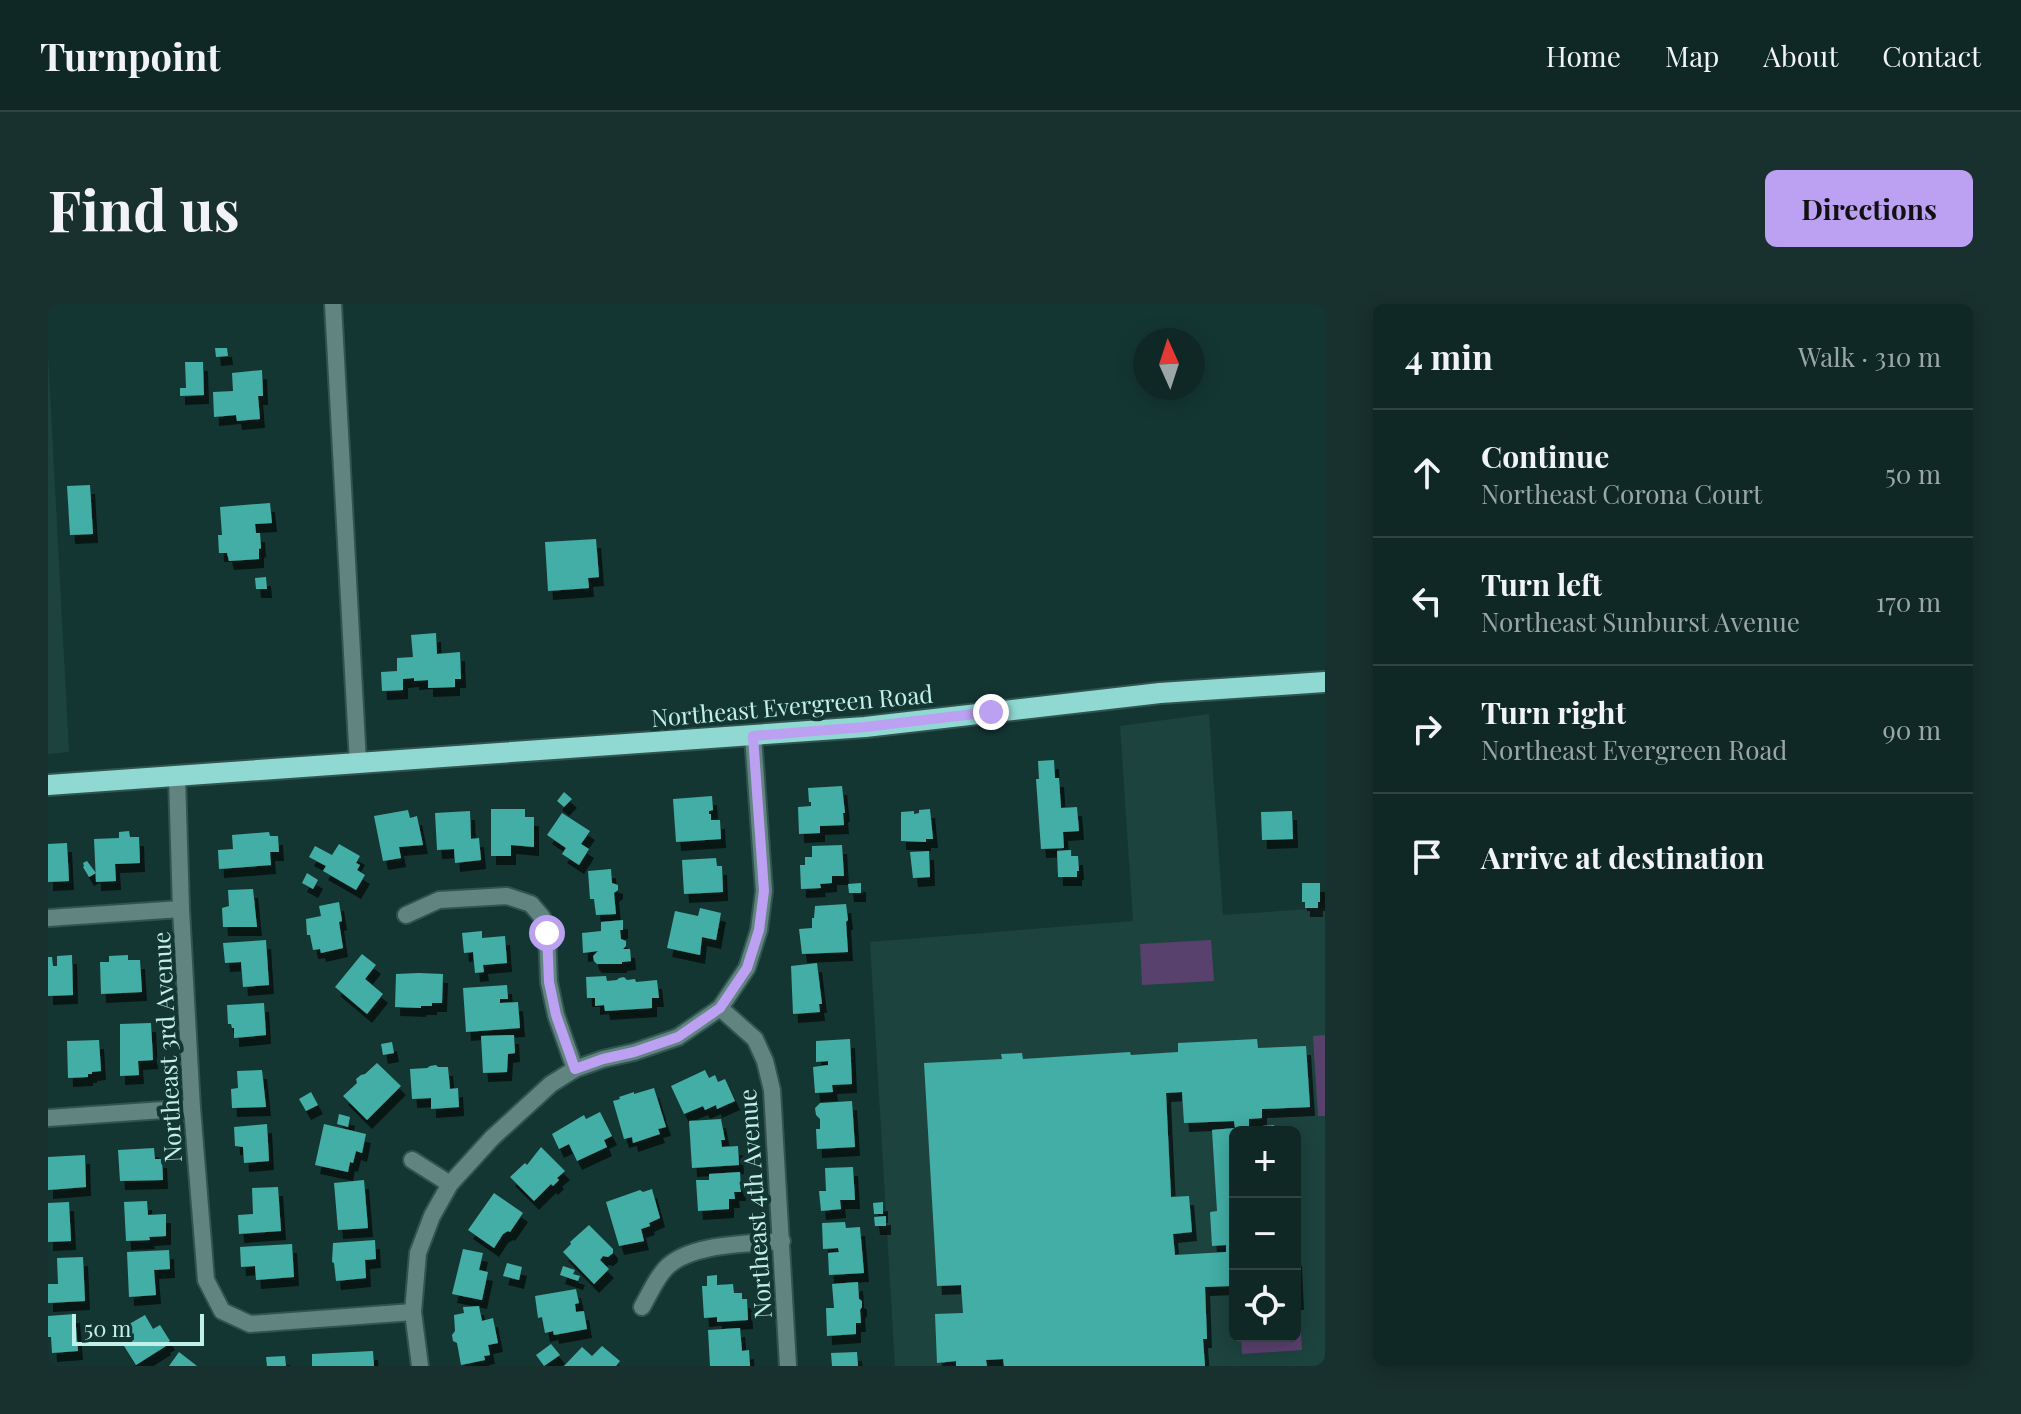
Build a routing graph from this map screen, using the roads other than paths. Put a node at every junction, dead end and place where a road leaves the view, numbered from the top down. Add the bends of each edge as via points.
1 (333, 304) edge
2 (1325, 682) edge
3 (753, 736) junction
4 (358, 763) junction
5 (177, 777) junction
6 (48, 785) edge
7 (181, 909) junction
8 (406, 915) dead end
9 (48, 918) edge
10 (720, 1008) junction
11 (575, 1069) junction
12 (192, 1108) junction
13 (48, 1118) edge
14 (412, 1160) dead end
15 (450, 1184) junction
16 (782, 1241) junction
17 (642, 1307) dead end
18 (413, 1312) junction
19 (420, 1366) edge
20 (788, 1366) edge

1 - 4 street
2 - 3 main road, Northeast Evergreen Road via 1160,693
3 - 4 main road, Northeast Evergreen Road
3 - 10 street via 764,891 747,968
4 - 5 main road, Northeast Evergreen Road
5 - 6 main road, Northeast Evergreen Road
5 - 7 street, Northeast 3rd Avenue
7 - 9 street
7 - 12 street, Northeast 3rd Avenue
8 - 11 street via 439,900 507,896 531,904 547,933 549,982
10 - 11 street via 678,1037
10 - 16 street, Northeast 4th Avenue via 755,1039 765,1061 772,1090
11 - 15 street via 492,1138
12 - 13 street
12 - 18 street, Northeast 3rd Avenue via 206,1280 222,1311 250,1324
14 - 15 street
15 - 18 street via 418,1253
16 - 17 street via 684,1255 665,1268
16 - 20 street, Northeast 4th Avenue
18 - 19 street

